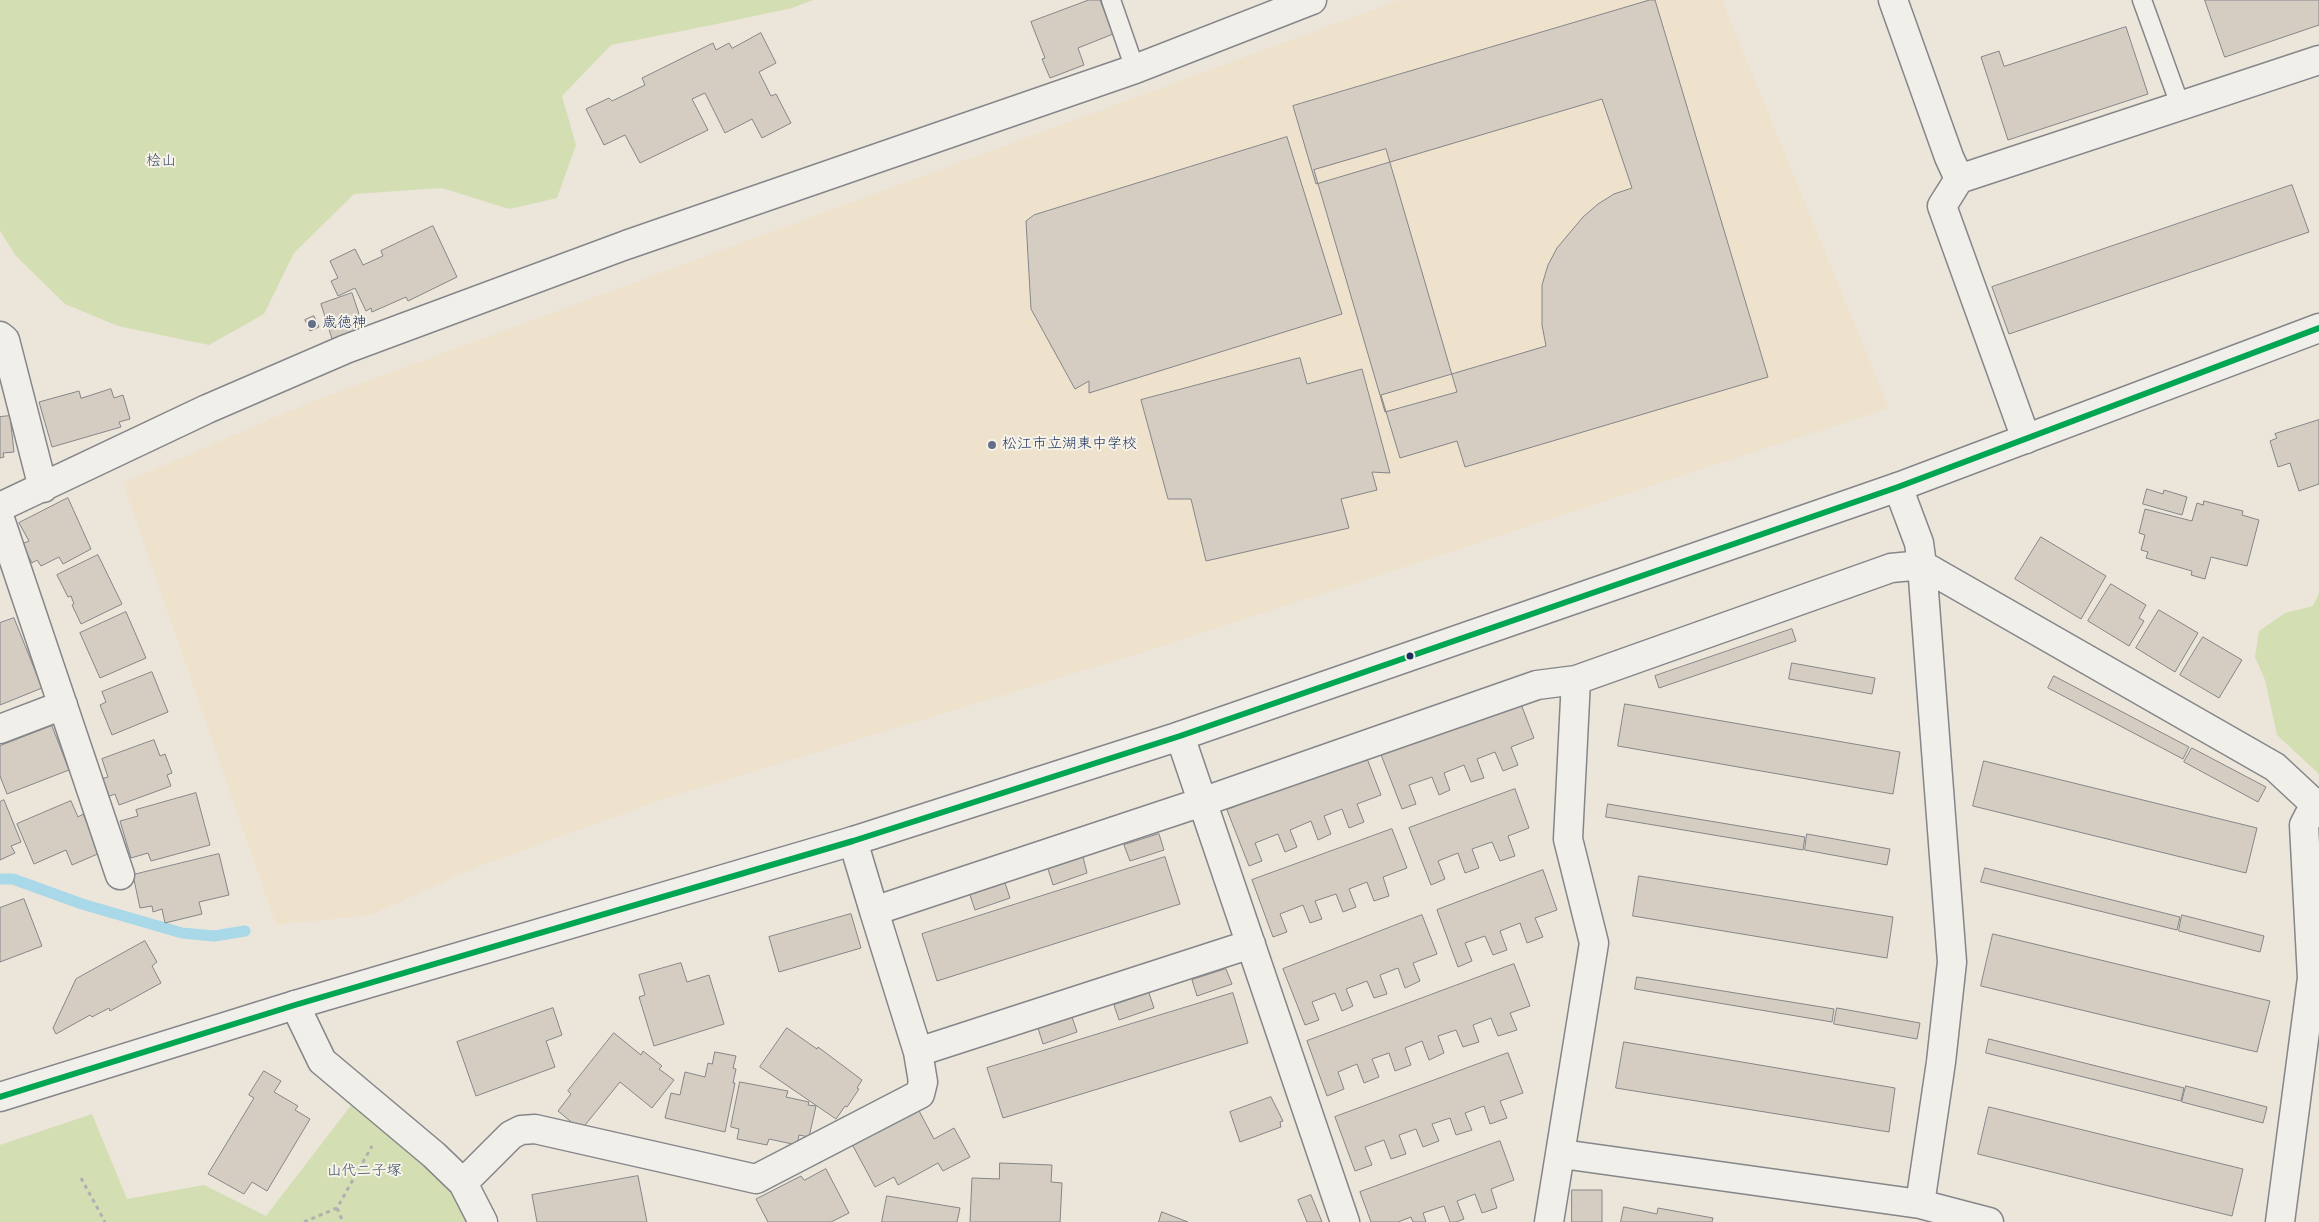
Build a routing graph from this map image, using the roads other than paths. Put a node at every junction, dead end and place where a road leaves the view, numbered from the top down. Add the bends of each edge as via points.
1 (1111, 0) edge
2 (1312, 0) edge
3 (1893, 0) edge
4 (2142, 0) edge
5 (2319, 60) edge
6 (1135, 69) junction
7 (2180, 106) junction
8 (1959, 179) junction
9 (2319, 328) edge
10 (0, 336) edge
11 (2026, 439) junction
12 (1898, 487) junction
13 (43, 488) junction
14 (0, 507) edge
15 (0, 519) edge
16 (1922, 565) junction
17 (1576, 680) junction
18 (63, 706) junction
19 (0, 729) edge
20 (1180, 736) junction
21 (1202, 802) junction
22 (2317, 806) edge
23 (853, 841) junction
24 (120, 875) dead end
25 (874, 911) junction
26 (1251, 944) junction
27 (295, 1005) junction
28 (918, 1052) junction
29 (0, 1097) edge
30 (1562, 1154) junction
31 (463, 1183) junction
32 (1920, 1204) junction
33 (1544, 1220) edge
34 (483, 1222) edge
35 (1345, 1222) edge
36 (1989, 1222) edge
37 (2280, 1222) edge

1 - 6 lane
2 - 6 street
3 - 8 street
4 - 7 lane
5 - 7 street
6 - 13 street via 626,245 346,349 207,410
7 - 8 street
8 - 11 street via 1942,206
9 - 11 street
10 - 13 street via 6,340
11 - 12 street
12 - 16 street via 1919,542
12 - 20 street
13 - 14 street
15 - 18 street
16 - 17 street via 1891,568
16 - 22 street via 2275,766
16 - 32 street via 1952,962
17 - 21 street via 1537,685
17 - 30 street via 1568,839 1594,943
18 - 19 street
18 - 24 street
20 - 21 street
20 - 23 street
21 - 25 street
21 - 26 street
22 - 37 street via 2304,825 2312,978
23 - 25 street
23 - 27 street
25 - 28 street
26 - 28 street
26 - 35 street
27 - 29 street
27 - 31 street via 322,1061
28 - 31 street via 923,1082 920,1094 756,1179 535,1129 510,1135
30 - 32 street
30 - 33 street
31 - 34 street
32 - 36 street

